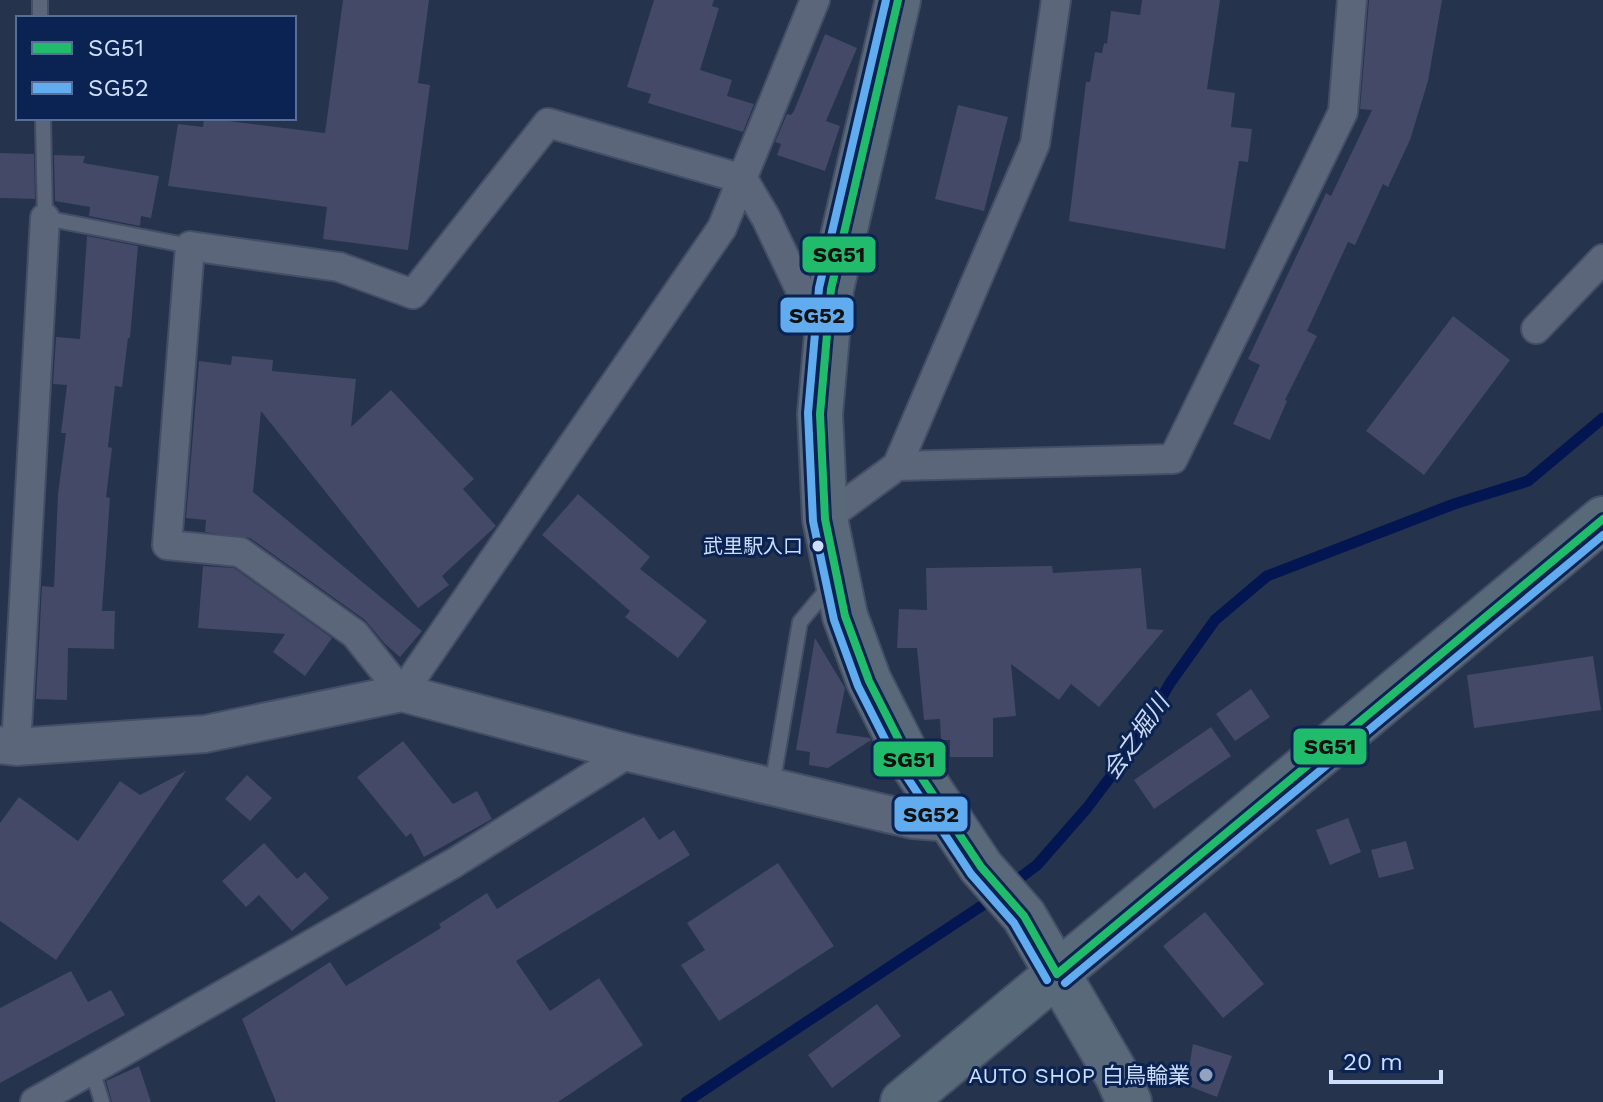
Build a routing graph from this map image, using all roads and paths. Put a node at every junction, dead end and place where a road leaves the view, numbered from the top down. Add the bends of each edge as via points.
1 (815, 0) edge
2 (898, 0) edge
3 (1056, 0) edge
4 (1352, 0) edge
5 (43, 120) edge
6 (743, 179) junction
7 (45, 218) junction
8 (190, 246) junction
9 (1603, 260) edge
10 (1536, 329) dead end
11 (826, 345) junction
12 (897, 466) junction
13 (825, 519) junction
14 (1603, 519) edge
15 (837, 577) junction
16 (402, 693) junction
17 (8, 746) edge
18 (629, 753) junction
19 (772, 787) junction
20 (950, 823) junction
21 (1057, 974) junction
22 (92, 1070) junction
23 (35, 1102) edge
24 (102, 1102) edge
25 (903, 1102) edge
26 (1129, 1102) edge

1 - 6 street
2 - 11 main road via 831,289
3 - 12 street via 1035,144
4 - 12 street via 1343,112 1173,459
5 - 7 lane
6 - 8 street via 548,123 413,294 339,267
6 - 11 street
6 - 16 street via 722,228
7 - 8 lane
7 - 17 street
8 - 16 street via 167,545 240,552 355,634
9 - 10 street
11 - 13 main road via 820,414
12 - 13 street
13 - 15 main road
14 - 21 highway
15 - 19 lane via 800,622
15 - 20 main road via 869,681 906,754
16 - 17 street via 205,734
16 - 18 street
18 - 19 street
18 - 22 street via 454,863
19 - 20 street via 913,820
20 - 21 main road via 1016,907
21 - 25 highway
21 - 26 main road
22 - 23 street
22 - 24 lane

